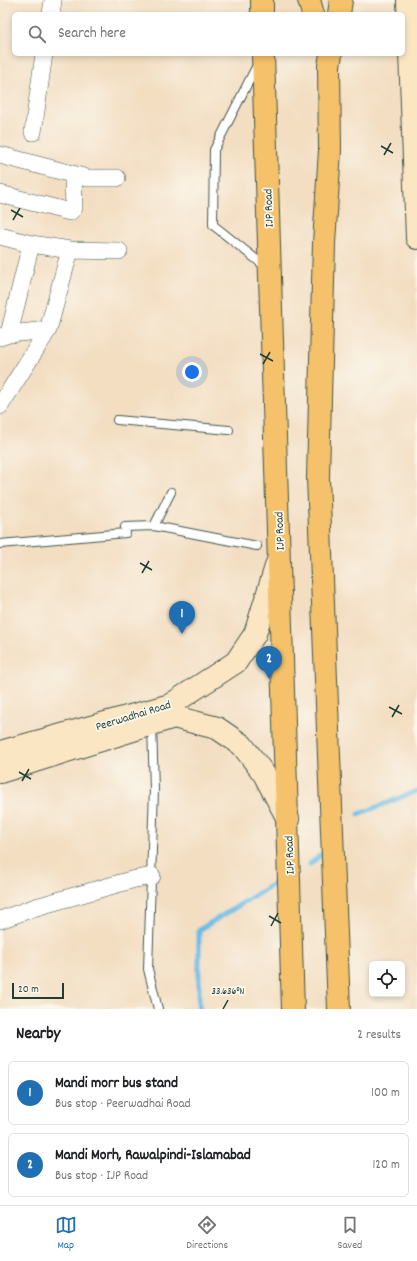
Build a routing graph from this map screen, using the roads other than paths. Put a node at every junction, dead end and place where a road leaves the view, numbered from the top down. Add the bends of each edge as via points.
1 (53, 0) edge
2 (262, 0) edge
3 (309, 0) edge
4 (341, 0) edge
5 (408, 0) edge
6 (51, 12) edge
7 (262, 12) edge
8 (313, 12) edge
9 (338, 12) edge
10 (44, 56) edge
11 (262, 56) edge
12 (263, 56) edge
13 (329, 58) edge
14 (33, 132) dead end
15 (0, 155) edge
16 (73, 174) junction
17 (117, 178) dead end
18 (0, 194) edge
19 (0, 236) edge
20 (417, 238) edge
21 (31, 244) junction
22 (70, 250) junction
23 (118, 251) dead end
24 (270, 271) junction
25 (48, 330) junction
26 (5, 336) edge
27 (0, 406) edge
28 (118, 420) dead end
29 (229, 430) dead end
30 (171, 492) dead end
31 (154, 526) junction
32 (0, 544) edge
33 (257, 546) dead end
34 (279, 554) junction
35 (152, 724) junction
36 (0, 752) edge
37 (0, 772) edge
38 (288, 819) junction
39 (152, 876) junction
40 (0, 920) edge
41 (158, 1009) edge
42 (293, 1009) edge
43 (339, 1009) edge

1 - 6 street
2 - 7 highway
3 - 8 highway
4 - 9 highway
5 - 20 main road
10 - 14 street
11 - 24 lane via 214,150 213,225
12 - 24 highway, IJP Road
13 - 43 highway via 330,150 324,243 318,477
15 - 16 street
16 - 17 street via 87,178
16 - 18 street via 74,208 70,212
19 - 21 street
21 - 22 street
21 - 26 street
22 - 23 street
22 - 25 street
24 - 34 highway, IJP Road
25 - 26 street
25 - 27 street
28 - 29 lane
30 - 31 lane
31 - 32 lane
31 - 33 lane
34 - 36 main road, Peerwadhai Road via 255,634 236,662 170,706
34 - 38 highway, IJP Road
35 - 37 main road
35 - 38 main road via 174,717 217,728 242,745 264,774
35 - 39 lane
38 - 42 highway, IJP Road
39 - 40 street via 36,907
39 - 41 lane via 148,969

